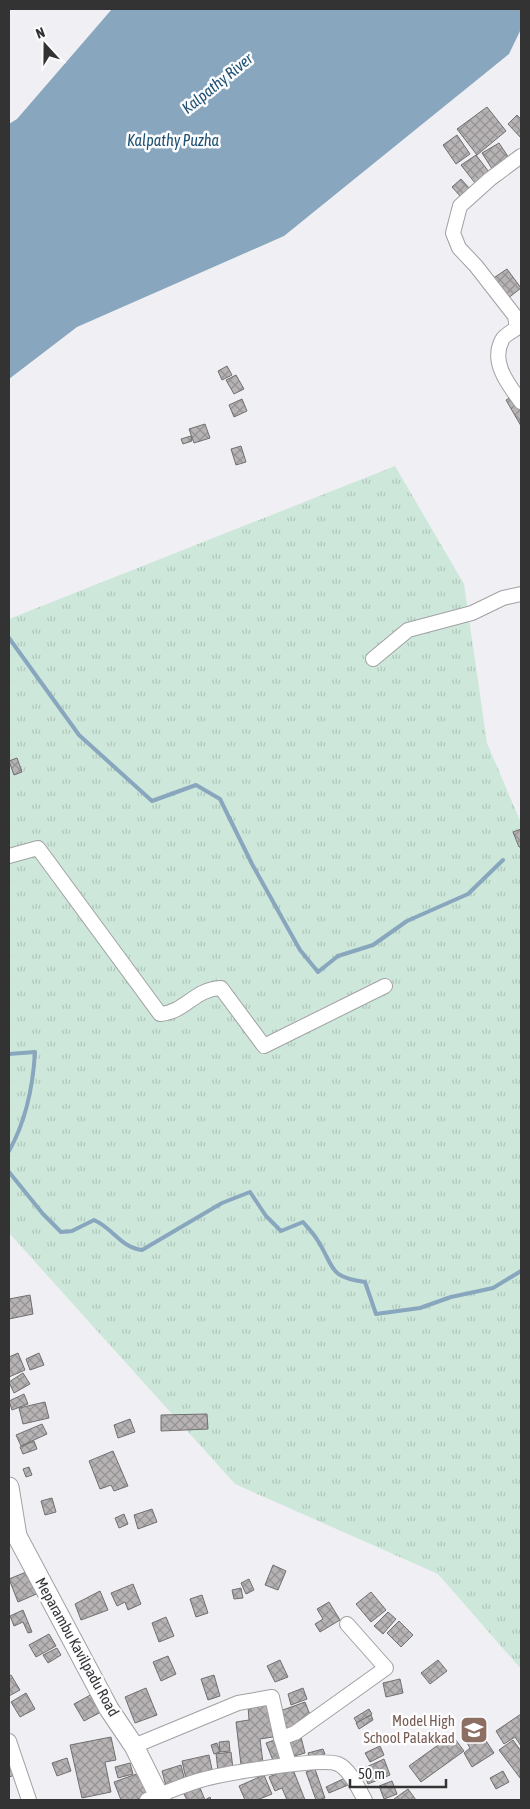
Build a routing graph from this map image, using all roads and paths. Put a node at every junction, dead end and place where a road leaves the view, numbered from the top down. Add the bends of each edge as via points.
1 (521, 156) edge
2 (519, 328) edge
3 (521, 402) edge
4 (521, 594) edge
5 (373, 659) dead end
6 (9, 856) edge
7 (385, 986) dead end
8 (9, 1487) edge
9 (348, 1624) dead end
10 (280, 1738) junction
11 (9, 1742) edge
12 (134, 1746) junction
13 (289, 1764) junction
14 (155, 1799) edge
15 (29, 1800) edge
16 (366, 1800) edge

1 - 2 street via 460,206 453,233 458,248 515,316
2 - 3 street via 502,339 498,355 502,376
4 - 5 street via 503,598 472,613 408,630
6 - 7 street via 38,848 160,1014 172,1013 207,989 221,988 264,1046
8 - 12 main road, Meparambu Kavilpadu Road via 17,1536 109,1709
9 - 10 street via 386,1668 295,1733
10 - 12 street via 272,1697 238,1704
10 - 13 street
11 - 15 street
12 - 14 main road, Meparambu Kavilpadu Road
13 - 14 street via 202,1779
13 - 16 street via 338,1764 348,1772

